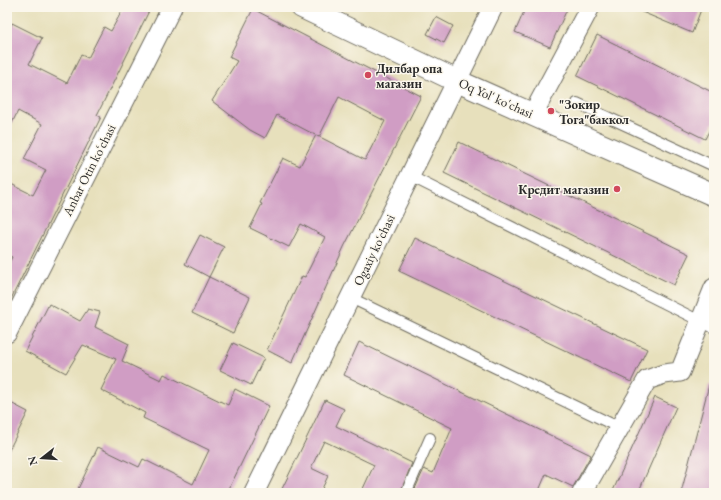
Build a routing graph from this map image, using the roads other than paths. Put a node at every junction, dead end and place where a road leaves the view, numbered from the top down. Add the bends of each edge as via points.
1 (172, 7) edge
2 (302, 7) edge
3 (493, 7) edge
4 (590, 7) edge
5 (457, 81) junction
6 (577, 103) dead end
7 (532, 114) junction
8 (714, 166) edge
9 (410, 176) junction
10 (714, 196) edge
11 (714, 288) edge
12 (351, 298) junction
13 (707, 324) edge
14 (7, 333) edge
15 (620, 428) junction
16 (430, 438) dead end
17 (254, 493) edge
18 (406, 493) edge
19 (582, 493) edge

1 - 14 street, Anbar Otin koʻchasi
2 - 5 street, Oq Yol' ko'chasi
3 - 5 street, Ogaxiy koʻchasi
4 - 7 street
5 - 7 street, Oq Yol' ko'chasi
5 - 9 street, Ogaxiy koʻchasi
6 - 8 lane
7 - 10 street, Oq Yol' ko'chasi
9 - 12 street, Ogaxiy koʻchasi
9 - 13 lane
11 - 13 street
12 - 15 lane
12 - 17 street, Ogaxiy koʻchasi
13 - 15 street via 680,372 647,380
15 - 19 street
16 - 18 lane

